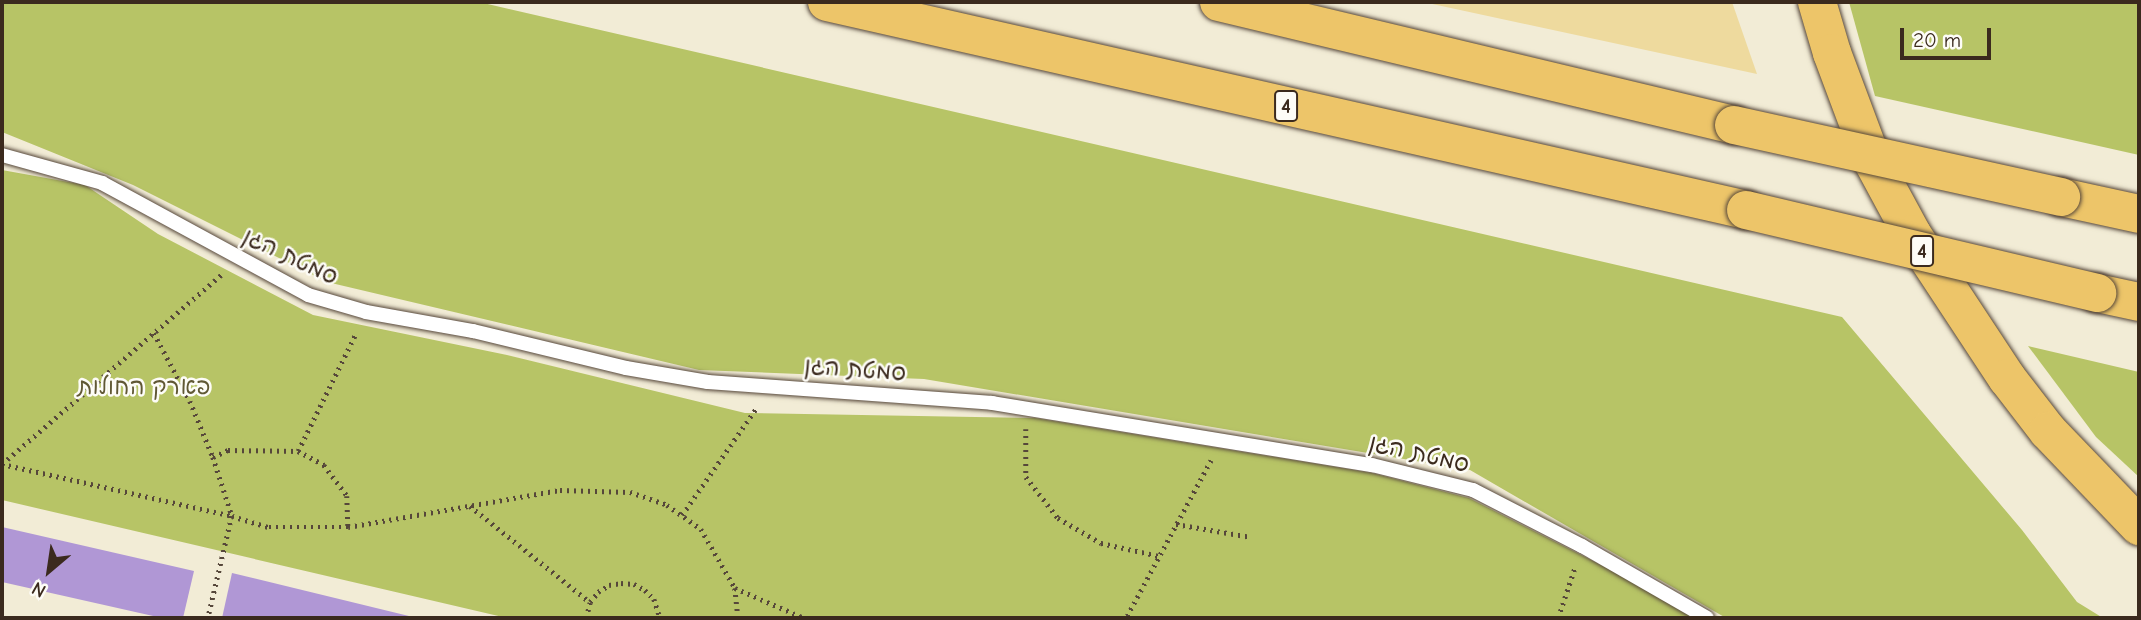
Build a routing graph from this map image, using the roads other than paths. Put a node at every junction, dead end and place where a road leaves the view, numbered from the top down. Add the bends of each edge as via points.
1 (827, 2) edge
2 (1219, 2) edge
3 (1794, 2) edge
4 (1817, 2) edge
5 (2, 155) edge
6 (1872, 160) junction
7 (2139, 214) edge
8 (2139, 302) edge
9 (2139, 527) edge
10 (1707, 618) edge

1 - 8 highway, 4, bridge
2 - 7 highway, bridge via 1734,125
3 - 6 highway
4 - 6 highway
5 - 10 lane, סמטת הגן via 102,183 308,295 366,312 473,331 626,369 708,382 992,403 1371,465 1474,490
6 - 9 highway via 1912,234 2007,379 2048,431

